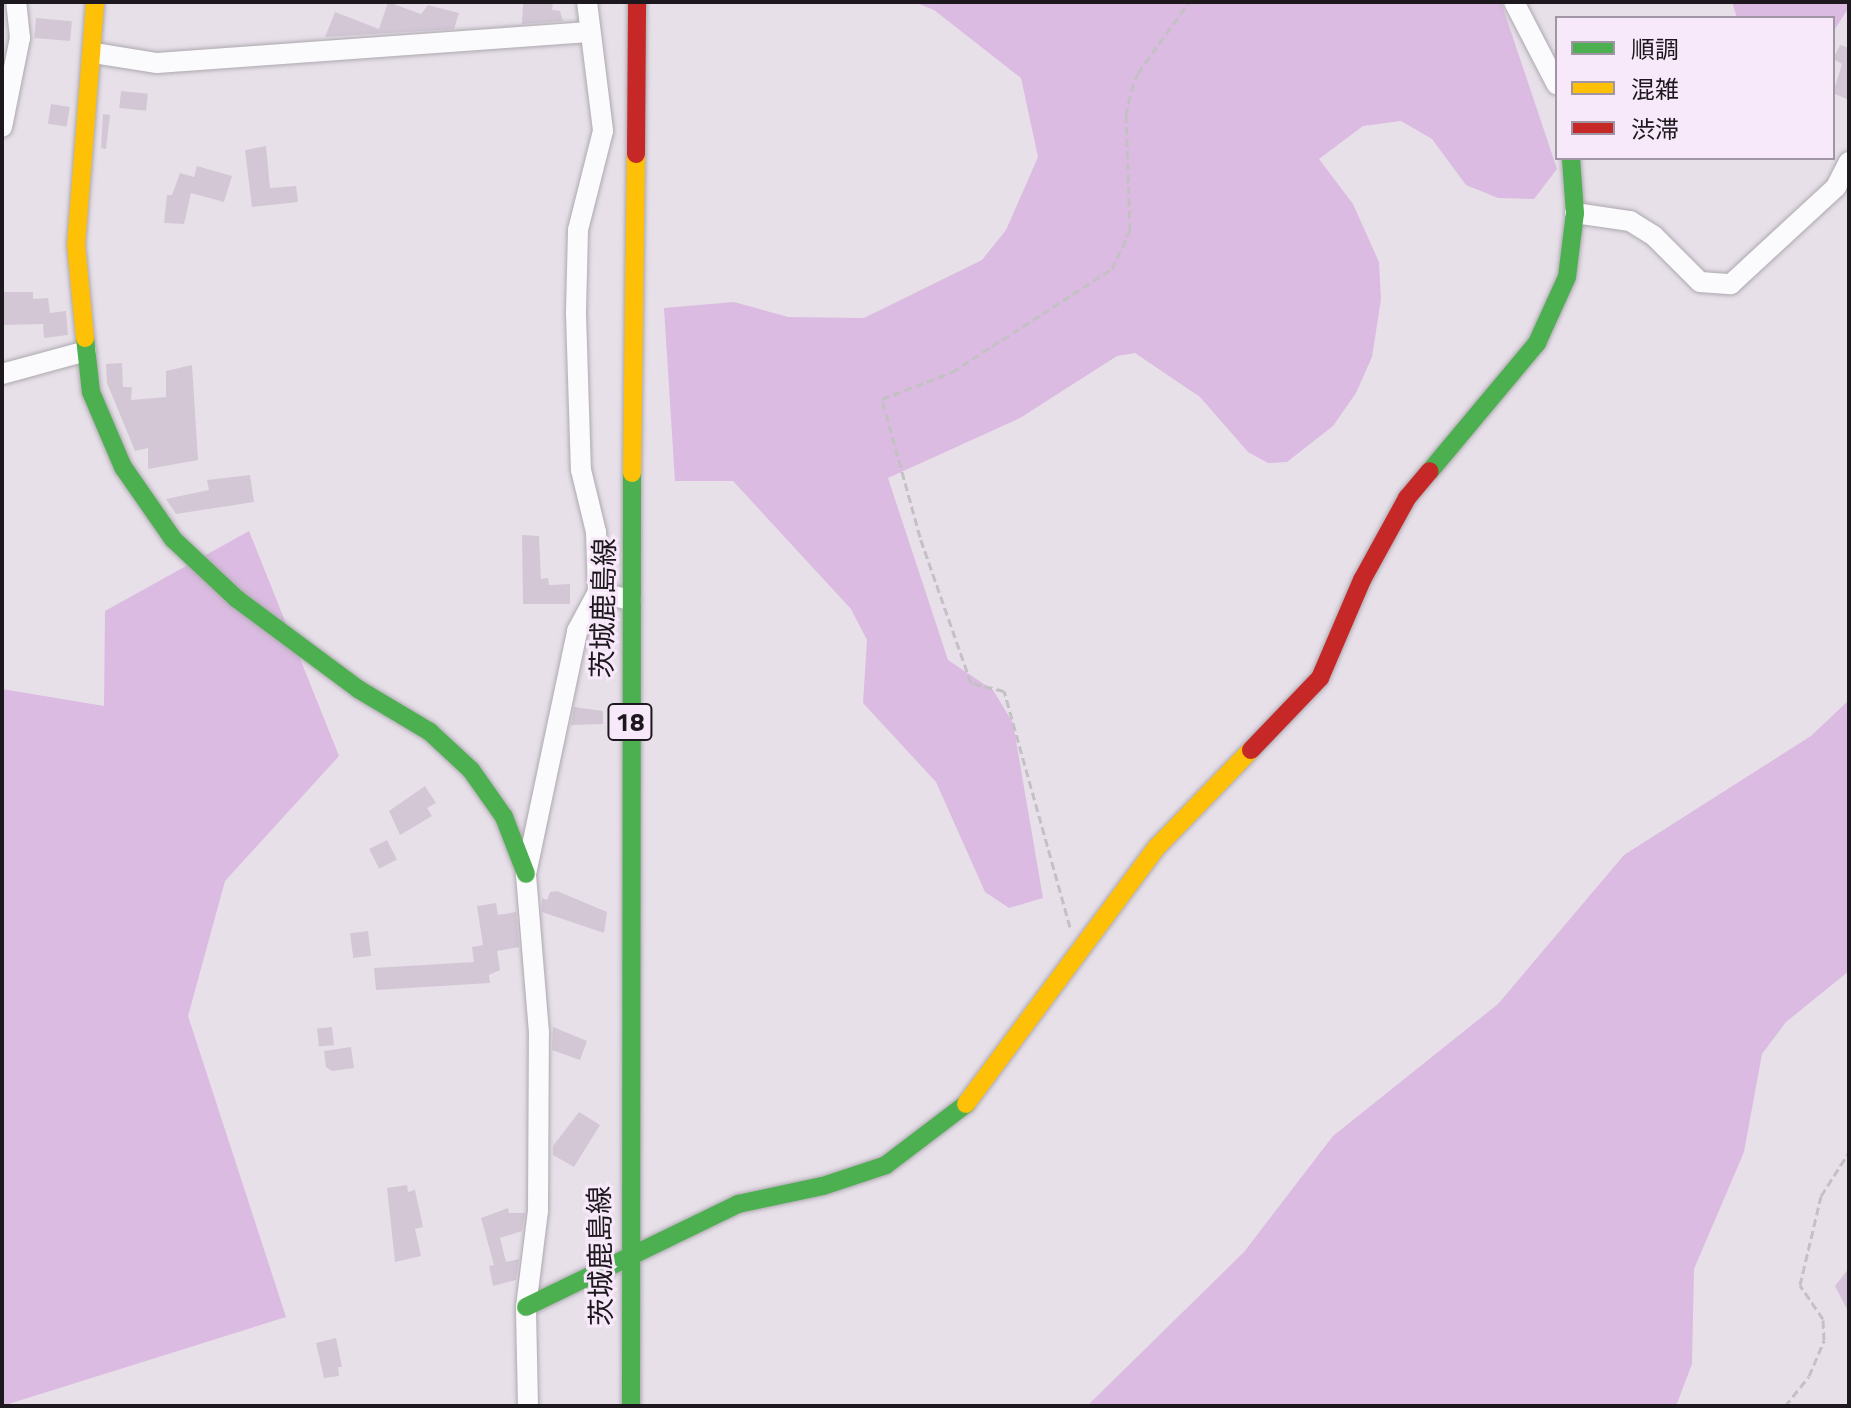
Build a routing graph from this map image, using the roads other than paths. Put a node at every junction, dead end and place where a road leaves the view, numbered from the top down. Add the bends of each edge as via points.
1 (16, 2) edge
2 (95, 2) edge
3 (587, 2) edge
4 (637, 2) edge
5 (1514, 2) edge
6 (589, 32) junction
7 (94, 53) junction
8 (1555, 81) edge
9 (602, 117) junction
10 (637, 119) junction
11 (2, 127) edge
12 (1571, 160) edge
13 (1849, 162) edge
14 (1575, 213) junction
15 (86, 351) junction
16 (2, 374) edge
17 (598, 592) junction
18 (631, 600) junction
19 (526, 874) junction
20 (627, 1260) junction
21 (526, 1307) junction
22 (528, 1406) edge
23 (631, 1406) edge

1 - 11 street via 20,38
2 - 7 street
3 - 6 street
4 - 10 street, 茨城鹿島線 / 18
5 - 8 street
6 - 7 street via 157,63
6 - 9 street
7 - 15 street via 76,245
9 - 10 street
9 - 17 street via 578,230 576,314 581,470 596,532
10 - 18 street, 茨城鹿島線 / 18
12 - 14 street
13 - 14 street via 1836,187 1731,284 1700,282 1654,236 1630,221
14 - 20 street via 1567,277 1553,316 1537,343 1407,498 1362,580 1320,678 1288,716 1201,797 976,1096 886,1165 823,1186 738,1204
15 - 16 street
15 - 19 street via 101,422 123,467 173,539 277,631 451,750 491,794
17 - 18 street
17 - 19 street via 577,631
18 - 20 street, 茨城鹿島線 / 18
19 - 21 street via 539,1033 538,1211
20 - 21 street
20 - 23 street, 茨城鹿島線 / 18
21 - 22 street

